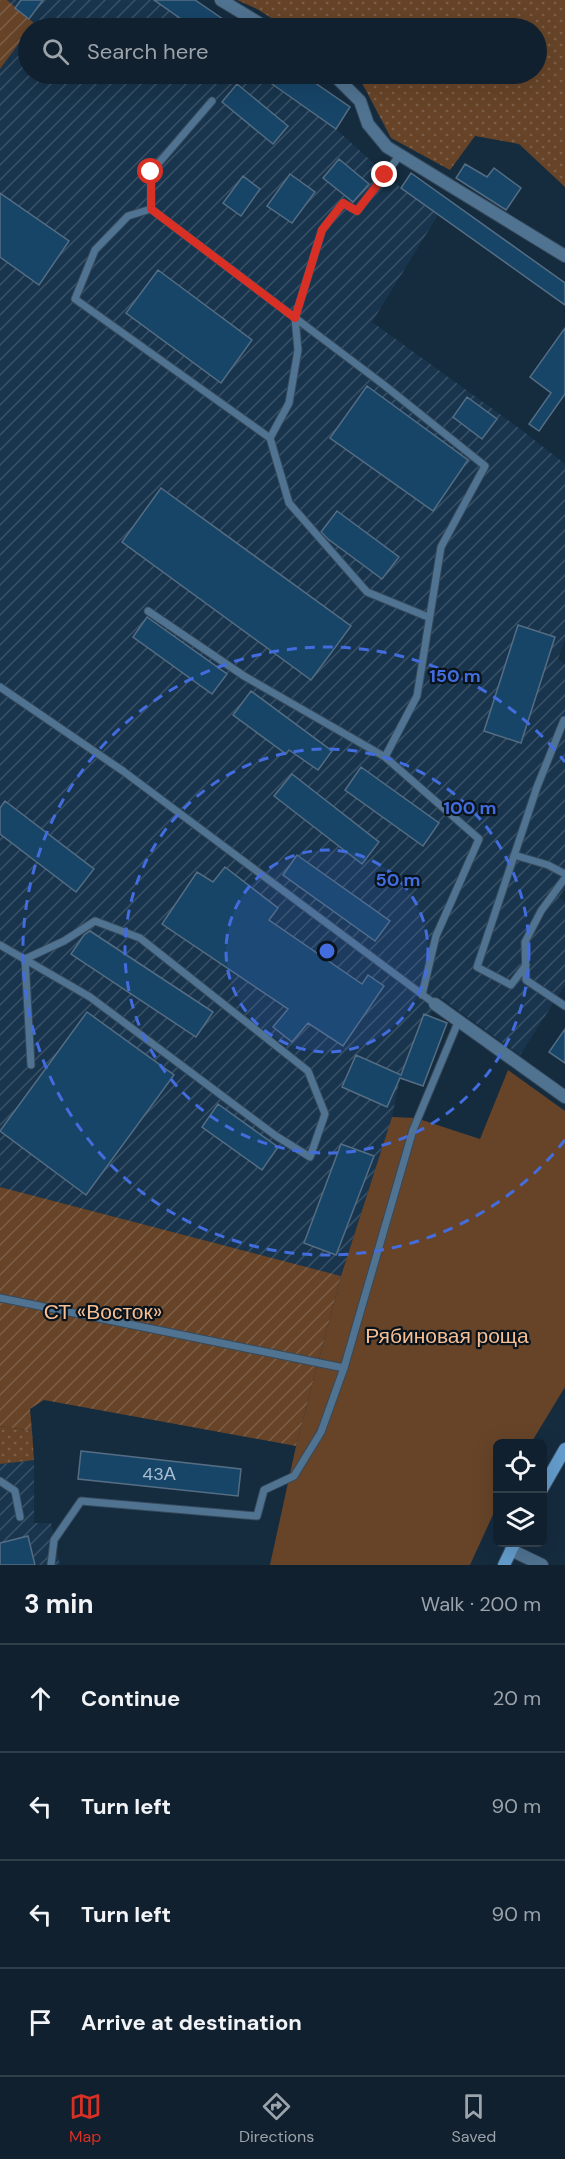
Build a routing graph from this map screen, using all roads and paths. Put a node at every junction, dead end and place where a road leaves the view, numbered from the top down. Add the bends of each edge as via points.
1 (221, 0) edge
2 (251, 18) edge
3 (343, 84) edge
4 (212, 101) dead end
5 (400, 155) junction
6 (151, 209) junction
7 (565, 256) edge
8 (295, 318) junction
9 (270, 438) junction
10 (148, 611) dead end
11 (428, 617) junction
12 (0, 687) edge
13 (565, 721) edge
14 (386, 757) junction
15 (514, 855) junction
16 (565, 876) edge
17 (0, 945) edge
18 (25, 959) junction
19 (526, 965) junction
20 (422, 995) junction
21 (435, 1004) joint
22 (565, 1006) edge
23 (459, 1020) junction
24 (31, 1065) dead end
25 (565, 1097) edge
26 (0, 1298) edge
27 (344, 1368) junction
28 (565, 1449) edge
29 (0, 1481) edge
30 (547, 1482) edge
31 (20, 1517) dead end
32 (513, 1547) edge
33 (515, 1547) edge
34 (51, 1565) edge
35 (504, 1565) edge
36 (542, 1565) edge

1 - 2 street
3 - 5 street via 360,101 368,124 387,147
4 - 6 lane via 151,172
5 - 7 street
5 - 8 lane via 357,211 343,203 322,230
6 - 8 lane
6 - 9 lane via 128,216 95,250 75,299
8 - 9 lane via 298,350 289,403
8 - 11 lane via 485,466 441,547
9 - 11 lane via 289,503 367,592
10 - 14 lane via 244,676
11 - 14 lane via 417,696
12 - 20 lane via 123,771
13 - 15 lane
14 - 20 lane via 479,839 436,936
15 - 16 lane via 548,865
15 - 19 lane via 477,967 512,985
16 - 19 lane via 525,942
17 - 18 lane
18 - 18 lane via 95,921 140,938 308,1071 325,1114 310,1157 90,998
18 - 24 lane
19 - 22 lane via 526,980
20 - 21 lane
21 - 23 street
23 - 25 street
23 - 27 lane via 413,1131
26 - 27 lane
27 - 34 lane via 316,1441 294,1476 264,1490 257,1515 81,1501 54,1540
28 - 30 main road
29 - 31 lane via 15,1491
32 - 35 main road
33 - 36 street

